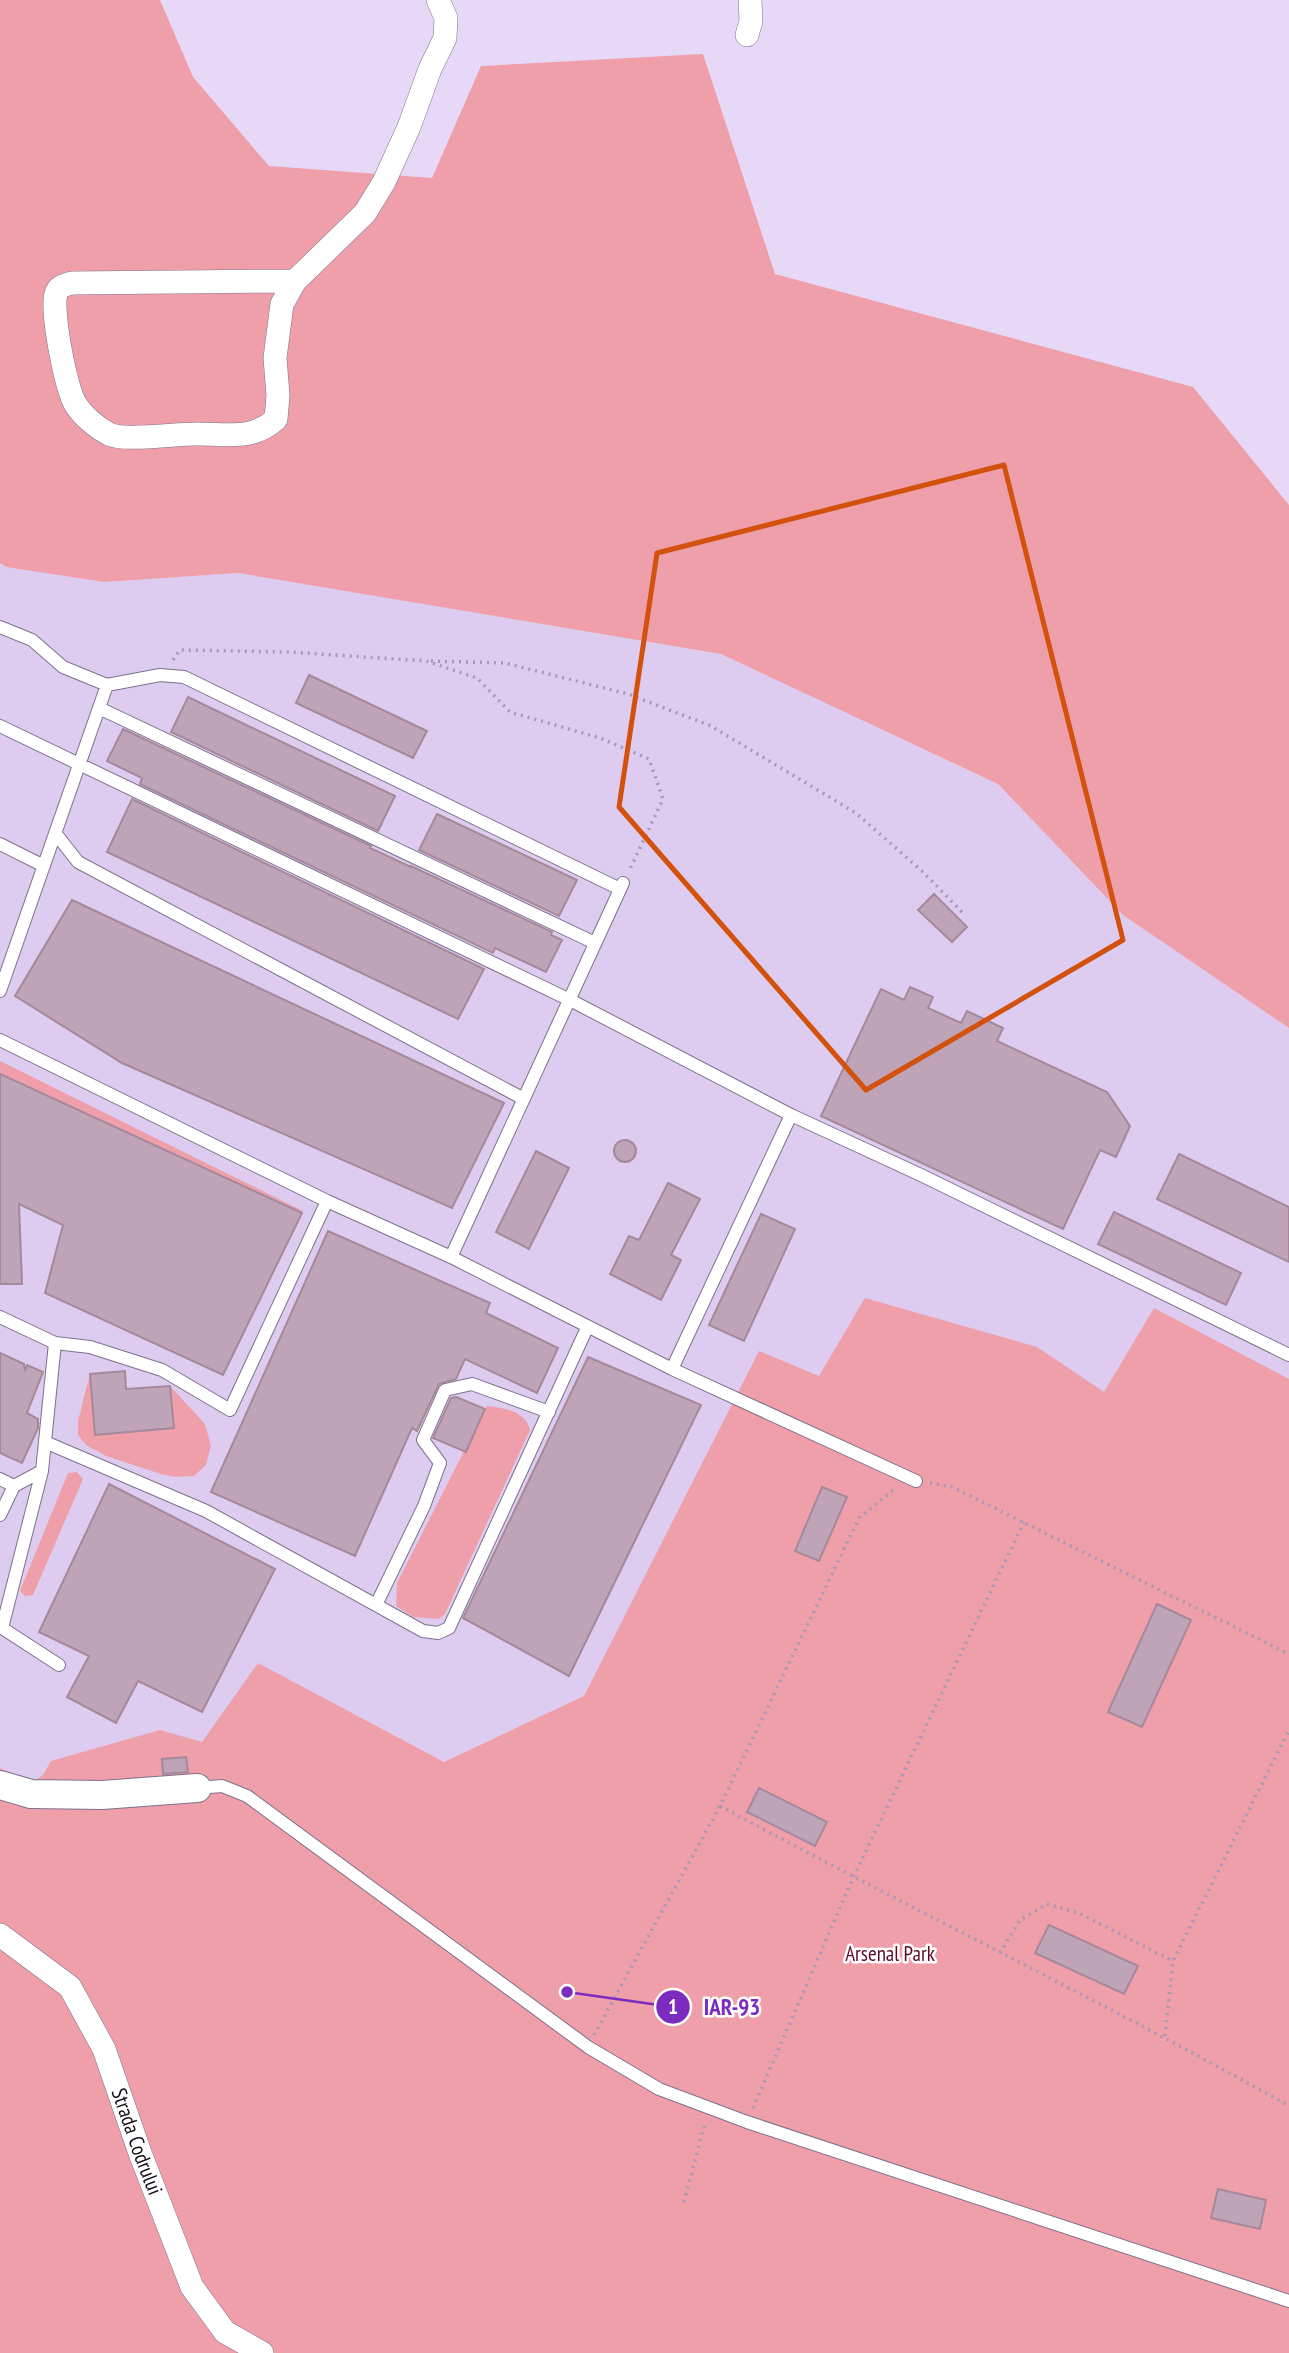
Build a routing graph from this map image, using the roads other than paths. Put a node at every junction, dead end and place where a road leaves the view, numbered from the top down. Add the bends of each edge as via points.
1 (438, 0) edge
2 (750, 0) edge
3 (747, 35) dead end
4 (296, 281) junction
5 (0, 627) edge
6 (107, 685) junction
7 (99, 708) junction
8 (0, 726) edge
9 (80, 764) junction
10 (55, 834) junction
11 (0, 844) edge
12 (44, 866) junction
13 (595, 943) junction
14 (0, 991) edge
15 (570, 1000) junction
16 (0, 1040) edge
17 (524, 1099) junction
18 (791, 1115) junction
19 (327, 1201) junction
20 (451, 1257) junction
21 (0, 1317) edge
22 (587, 1328) junction
23 (55, 1343) junction
24 (1289, 1355) edge
25 (672, 1369) junction
26 (549, 1412) junction
27 (45, 1442) junction
28 (42, 1471) junction
29 (0, 1479) edge
30 (916, 1481) road end
31 (14, 1486) junction
32 (0, 1514) edge
33 (376, 1605) junction
34 (59, 1665) dead end
35 (0, 1786) edge
36 (197, 1788) joint
37 (0, 1935) edge
38 (1289, 2301) edge
39 (262, 2353) edge

1 - 4 street via 446,18 445,38 384,182 365,213
2 - 3 street
4 - 4 street via 61,286 56,294 57,321 75,404 111,435 244,435 265,429 276,419 275,358 282,304
5 - 6 lane via 32,640 63,667
6 - 7 lane
6 - 13 lane via 160,675 184,677 622,886
7 - 9 lane
7 - 13 lane
8 - 9 lane
9 - 10 lane
9 - 15 lane
10 - 12 lane
10 - 17 lane via 78,862
11 - 12 lane
12 - 14 lane
13 - 15 lane
15 - 17 lane
15 - 18 lane
16 - 19 lane
17 - 20 lane
18 - 24 lane
18 - 25 lane
19 - 20 lane
19 - 23 lane via 230,1410 162,1370 90,1347
20 - 22 lane
21 - 23 lane
22 - 25 lane
22 - 26 lane
23 - 27 lane
25 - 30 lane
26 - 33 lane via 449,1628 438,1633 424,1631
26 - 33 lane via 472,1384 445,1390 423,1440 440,1463
27 - 28 lane
27 - 33 lane via 206,1511
28 - 31 lane
28 - 34 lane via 2,1628
29 - 31 lane
31 - 32 lane
35 - 36 street via 31,1794 102,1795
36 - 38 lane via 222,1786 247,1797 588,2047 659,2090
37 - 39 street, Strada Codrului via 70,1987 104,2049 192,2287 225,2332

